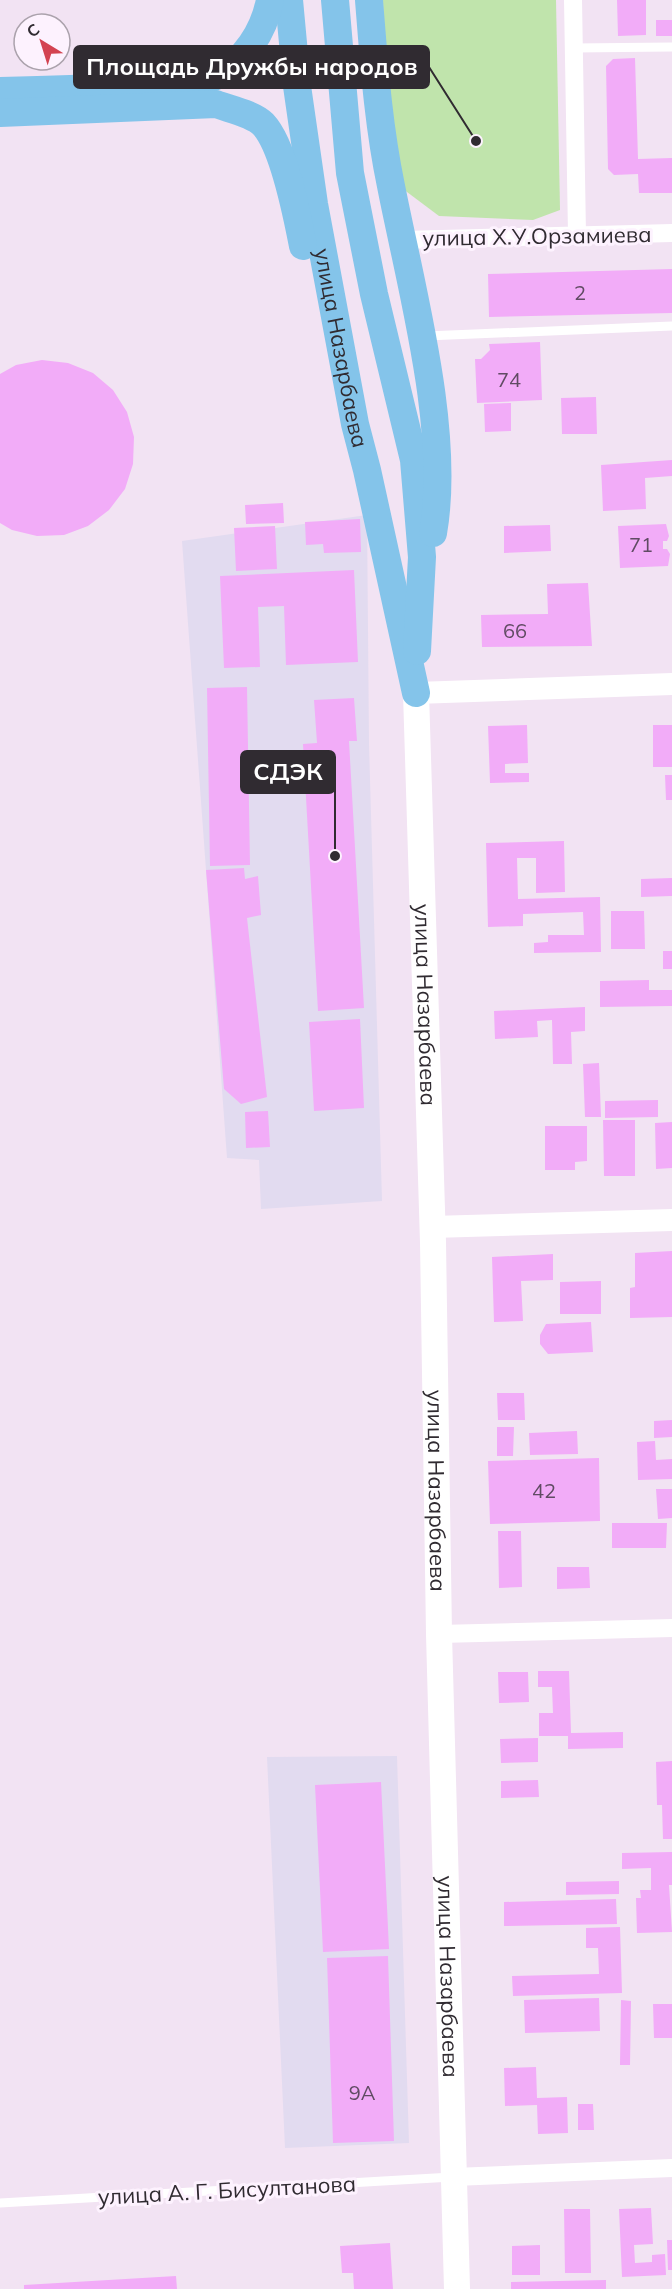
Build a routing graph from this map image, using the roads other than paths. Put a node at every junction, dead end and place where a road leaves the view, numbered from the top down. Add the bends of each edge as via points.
1 (270, 0) edge
2 (289, 0) edge
3 (335, 0) edge
4 (369, 0) edge
5 (573, 0) edge
6 (672, 47) edge
7 (574, 48) junction
8 (0, 91) edge
9 (0, 113) edge
10 (672, 233) edge
11 (577, 234) junction
12 (402, 240) junction
13 (672, 326) edge
14 (420, 337) junction
15 (355, 424) junction
16 (420, 603) junction
17 (672, 684) edge
18 (416, 693) junction
19 (672, 1220) edge
20 (432, 1227) junction
21 (672, 1628) edge
22 (439, 1634) junction
23 (672, 2168) edge
24 (454, 2177) junction
25 (0, 2203) edge
26 (457, 2289) edge

1 - 8 main road via 258,36 237,61 216,76 192,84 153,87
2 - 15 main road, улица Назарбаева via 314,204
3 - 16 main road, улица Назарбаева via 351,173 374,294 414,460 422,557
4 - 12 main road via 377,102
5 - 7 street
6 - 7 lane
7 - 11 street
9 - 15 main road via 216,104 262,123 284,165 309,285
10 - 11 street, улица Х.У.Орзамиева
11 - 12 street, улица Х.У.Орзамиева
12 - 14 main road
13 - 14 lane
14 - 16 main road via 433,415 437,500
15 - 18 main road, улица Назарбаева
16 - 18 main road, улица Назарбаева
17 - 18 street
18 - 20 main road, улица Назарбаева
19 - 20 street
20 - 22 main road, улица Назарбаева
21 - 22 street
22 - 24 main road, улица Назарбаева
23 - 24 street
24 - 25 lane, улица А. Г. Бисултанова
24 - 26 main road, улица Назарбаева

